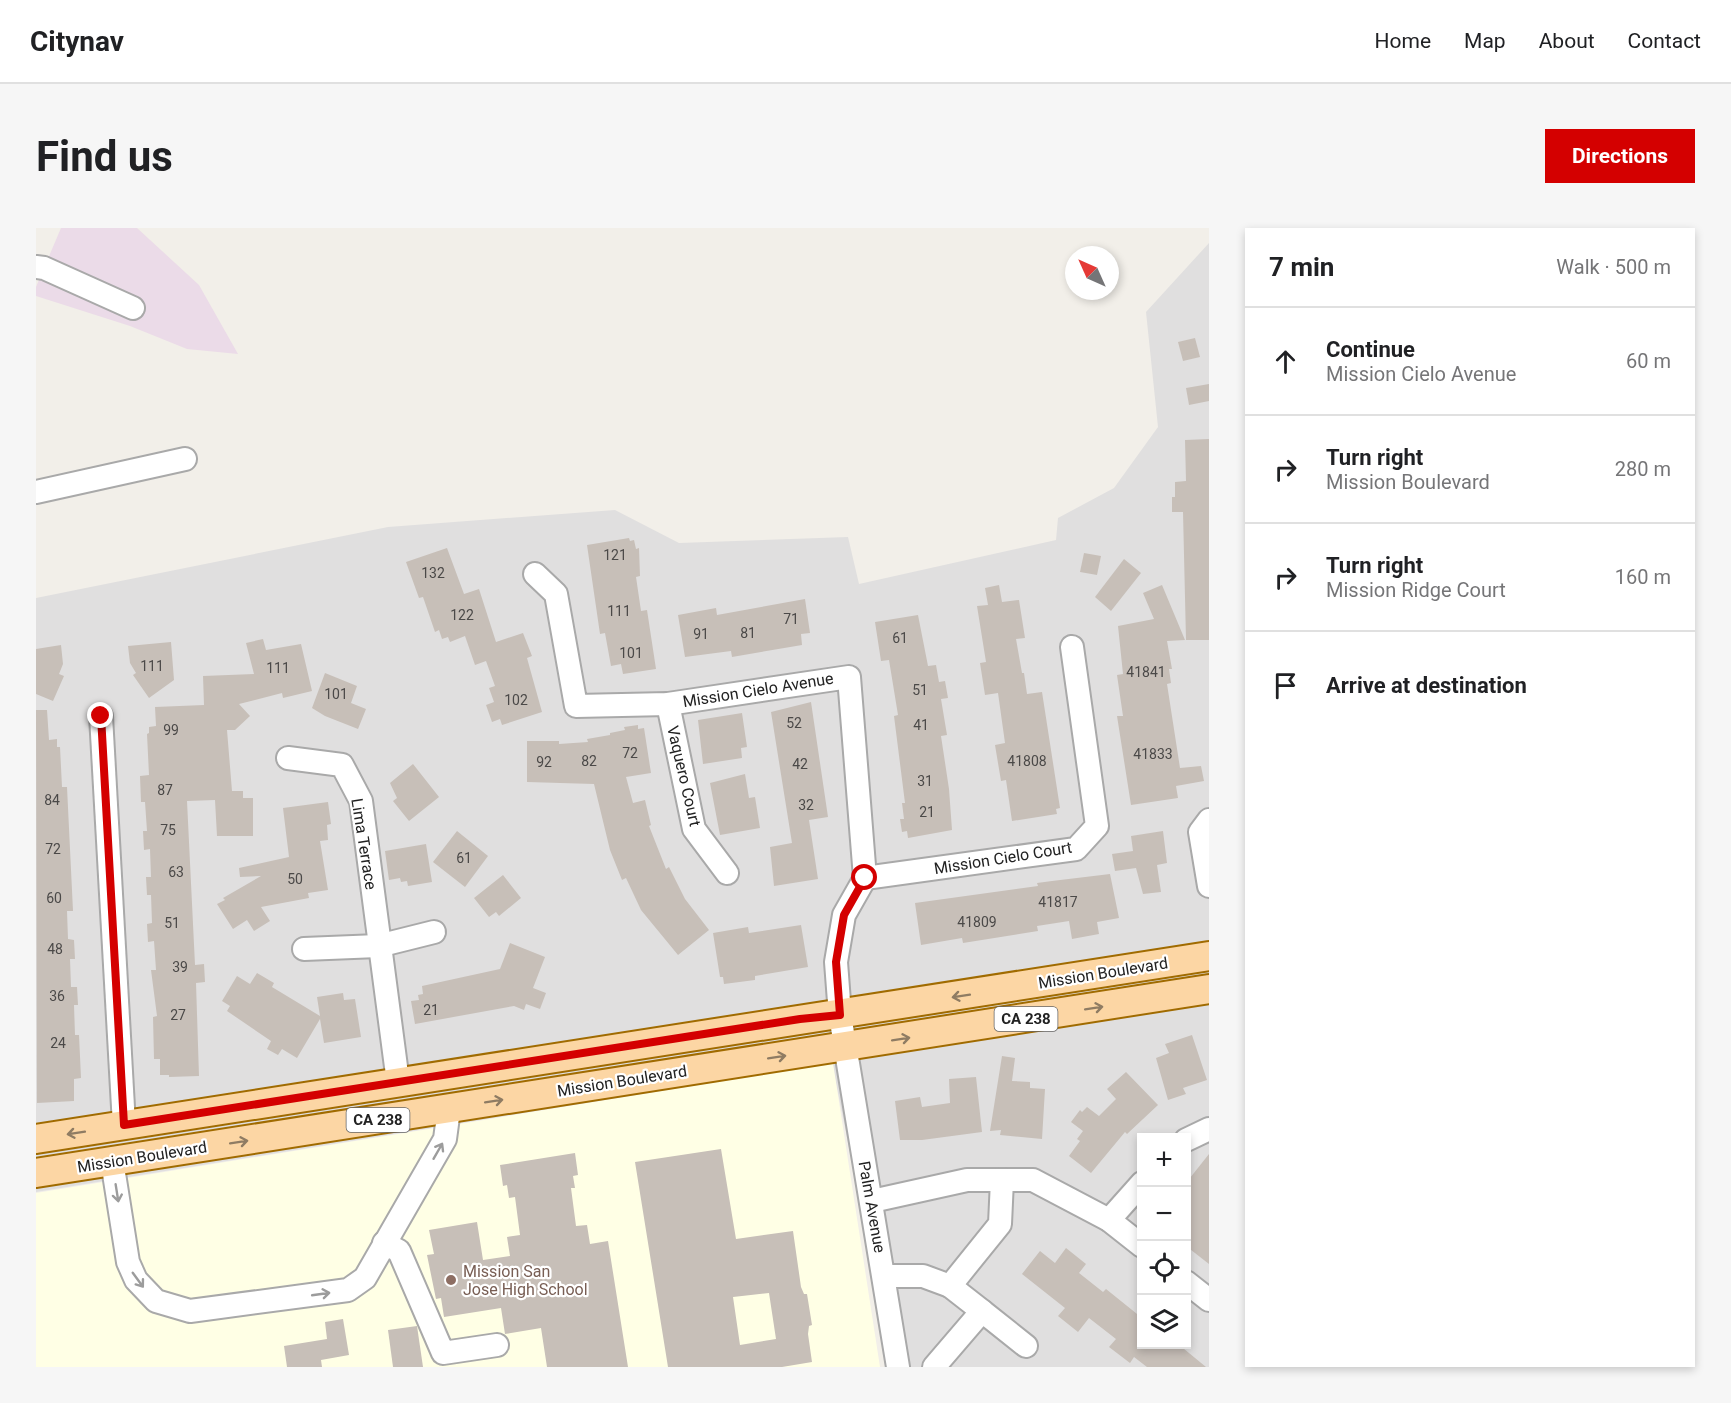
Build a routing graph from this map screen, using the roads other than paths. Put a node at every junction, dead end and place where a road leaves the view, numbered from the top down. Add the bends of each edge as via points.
1 (36, 267) edge
2 (133, 308) dead end
3 (185, 459) dead end
4 (36, 492) edge
5 (535, 574) dead end
6 (1072, 647) dead end
7 (668, 704) junction
8 (101, 716) dead end
9 (288, 758) dead end
10 (1209, 820) edge
11 (727, 873) dead end
12 (865, 878) junction
13 (1209, 886) edge
14 (434, 932) dead end
15 (378, 946) junction
16 (304, 949) dead end
17 (1209, 956) edge
18 (1209, 989) edge
19 (840, 1015) junction
20 (843, 1048) junction
21 (398, 1082) junction
22 (449, 1108) junction
23 (124, 1125) junction
24 (1209, 1129) edge
25 (1191, 1138) edge
26 (36, 1139) edge
27 (112, 1161) junction
28 (36, 1173) edge
29 (1002, 1180) junction
30 (1138, 1187) edge
31 (872, 1201) junction
32 (1109, 1220) junction
33 (1137, 1242) edge
34 (384, 1243) junction
35 (884, 1276) junction
36 (950, 1286) junction
37 (1191, 1286) edge
38 (1209, 1300) edge
39 (981, 1311) junction
40 (497, 1345) dead end
41 (1026, 1346) dead end
42 (898, 1367) edge
43 (934, 1367) edge

1 - 2 street
3 - 4 street
5 - 7 street, Mission Cielo Avenue via 556,594 576,706
6 - 12 street, Mission Cielo Court via 1097,826 1076,849
7 - 11 street, Vaquero Court via 694,829
7 - 12 street, Mission Cielo Avenue via 849,677
8 - 23 street
9 - 15 street, Lima Terrace via 342,765 361,801
10 - 13 street via 1200,832
12 - 19 street via 844,915 836,962
14 - 15 street
15 - 16 street
15 - 21 street, Lima Terrace
17 -> 19 main road, Mission Boulevard / CA 238
20 -> 18 main road, Mission Boulevard / CA 238
19 - 20 street
19 - 21 main road, Mission Boulevard / CA 238
22 -> 20 main road, Mission Boulevard / CA 238
20 - 31 street, Palm Avenue
21 - 23 main road, Mission Boulevard / CA 238
27 -> 22 main road, Mission Boulevard / CA 238
34 -> 22 street via 445,1139
23 -> 26 main road, Mission Boulevard / CA 238
24 - 25 street
27 - 28 main road, Mission Boulevard / CA 238
27 -> 34 street via 128,1262 135,1280 156,1301 167,1305 190,1311 348,1290 365,1278
29 - 31 street via 967,1180
29 - 32 street via 1033,1180
29 - 36 street via 1000,1224
30 - 32 street
31 - 35 street, Palm Avenue
32 - 33 street
34 - 40 street via 399,1251 443,1353
35 - 36 street via 923,1276
35 - 42 street, Palm Avenue
36 - 39 street
37 - 38 street
39 - 41 street
39 - 43 street

